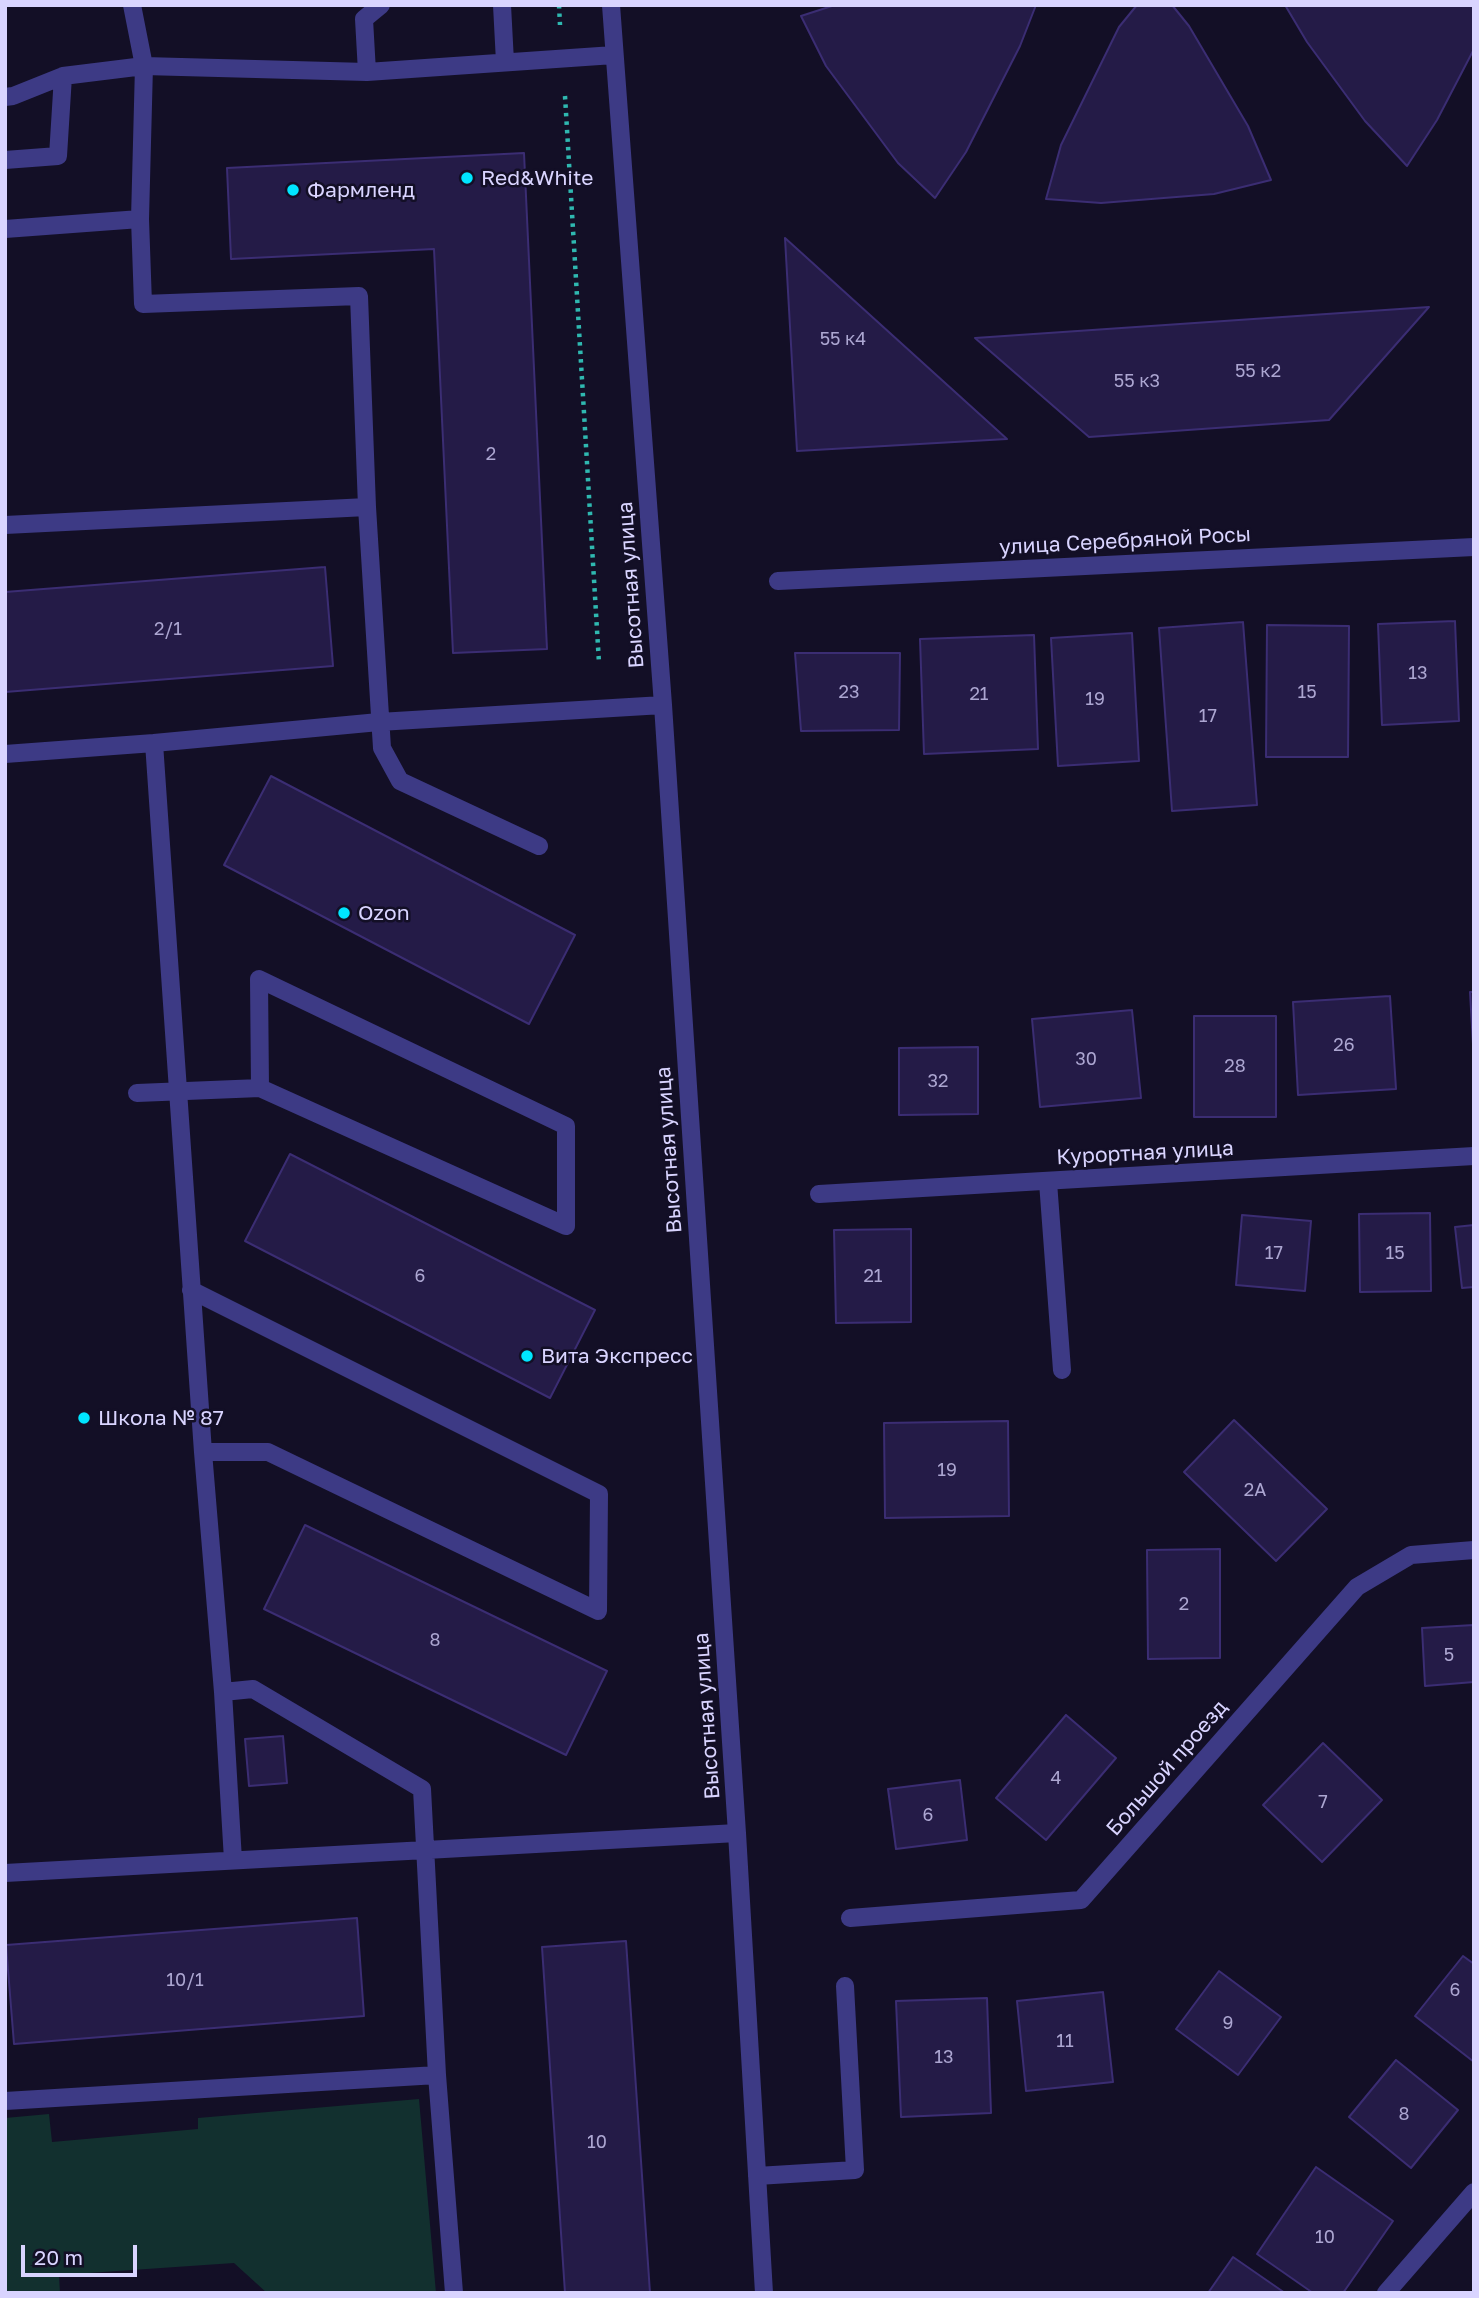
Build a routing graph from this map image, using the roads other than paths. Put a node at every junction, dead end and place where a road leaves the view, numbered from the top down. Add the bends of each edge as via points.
1 (132, 5) edge
2 (381, 5) edge
3 (502, 5) edge
4 (611, 5) edge
5 (614, 55) junction
6 (505, 62) junction
7 (144, 66) junction
8 (367, 72) junction
9 (63, 76) junction
10 (5, 97) edge
11 (5, 160) edge
12 (140, 219) junction
13 (5, 229) edge
14 (367, 507) junction
15 (5, 525) edge
16 (1474, 547) edge
17 (778, 581) dead end
18 (663, 705) junction
19 (379, 722) junction
20 (154, 743) junction
21 (5, 754) edge
22 (539, 846) dead end
23 (260, 1088) junction
24 (137, 1093) dead end
25 (178, 1093) junction
26 (1474, 1156) edge
27 (1048, 1182) junction
28 (819, 1194) dead end
29 (191, 1290) junction
30 (1062, 1370) dead end
31 (203, 1452) junction
32 (1474, 1550) edge
33 (223, 1692) junction
34 (737, 1833) junction
35 (425, 1850) junction
36 (233, 1860) junction
37 (5, 1873) edge
38 (850, 1918) dead end
39 (845, 1986) dead end
40 (437, 2075) junction
41 (5, 2101) edge
42 (757, 2176) junction
43 (1474, 2192) edge
44 (454, 2293) edge
45 (764, 2293) edge
46 (1386, 2293) edge

1 - 7 street
2 - 8 street via 364,19
3 - 6 street
4 - 5 street, Высотная улица
5 - 6 street
5 - 18 street, Высотная улица
6 - 8 street
7 - 8 street
7 - 9 street
7 - 12 street
9 - 10 street
9 - 11 street via 58,156
12 - 13 street
12 - 14 street via 143,304 359,296
14 - 15 street
14 - 19 street
16 - 17 street, улица Серебряной Росы
18 - 19 street
18 - 34 street, Высотная улица
19 - 20 street
19 - 22 street via 382,748 400,781
20 - 21 street
20 - 25 street
23 - 23 street via 273,1094 566,1226 566,1126 259,979
23 - 25 street
24 - 25 street
25 - 29 street
26 - 27 street, Курортная улица
27 - 28 street, Курортная улица
27 - 30 street
29 - 31 street
29 - 31 street via 598,1494 598,1611 268,1451
31 - 33 street
32 - 38 street, Большой проезд via 1411,1555 1357,1587 1081,1900
33 - 35 street via 253,1689 422,1789
33 - 36 street
34 - 35 street
34 - 42 street, Высотная улица
35 - 36 street
35 - 40 street
36 - 37 street
39 - 42 street via 855,2170
40 - 41 street
40 - 44 street
42 - 45 street, Высотная улица
43 - 46 street

